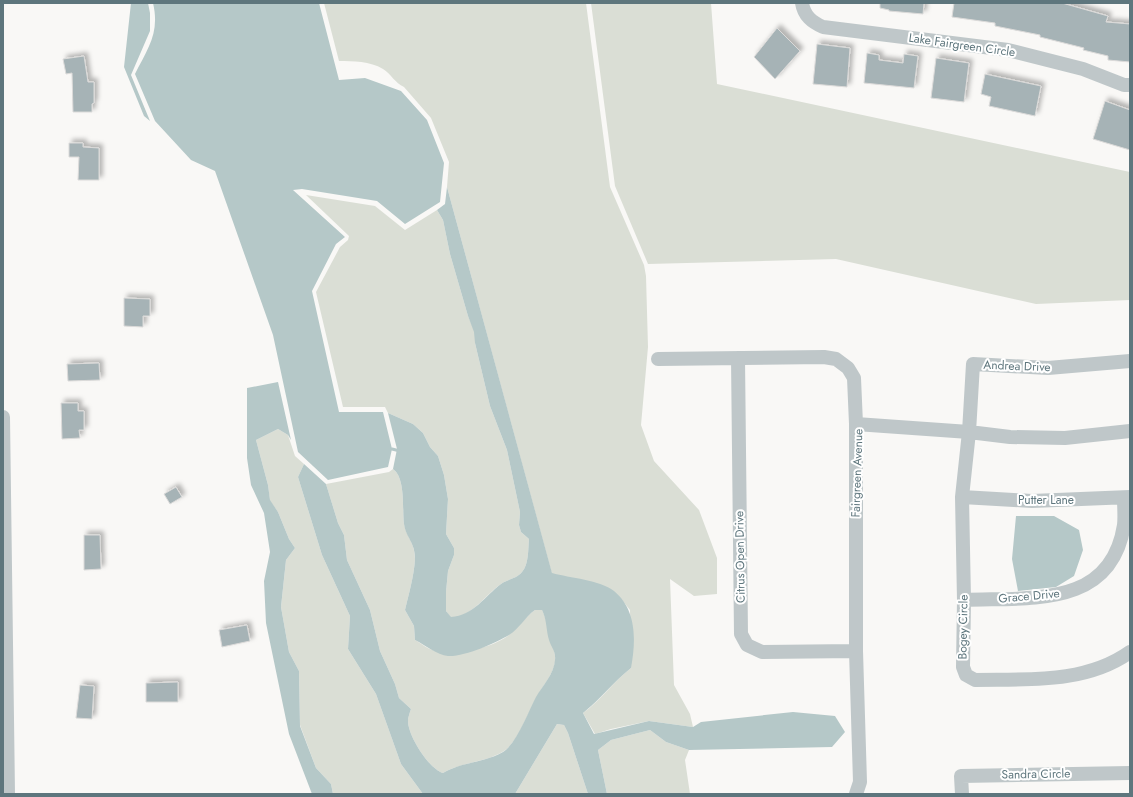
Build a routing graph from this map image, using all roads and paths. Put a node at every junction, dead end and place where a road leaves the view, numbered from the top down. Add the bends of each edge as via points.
1 (802, 3) edge
2 (1130, 85) edge
3 (738, 358) junction
4 (658, 359) dead end
5 (1130, 360) edge
6 (3, 416) edge
7 (856, 424) junction
8 (1130, 431) edge
9 (969, 432) junction
10 (962, 497) junction
11 (1127, 498) edge
12 (964, 600) junction
13 (4, 613) edge
14 (856, 651) junction
15 (1130, 652) edge
16 (1130, 773) edge
17 (8, 794) edge
18 (856, 794) edge
19 (962, 794) edge

1 - 2 street, Lake Fairgreen Circle via 803,10 812,22 823,27 1008,50 1082,68 1124,85
3 - 4 street
3 - 7 street via 836,359 848,368 854,378
3 - 14 street, Citrus Open Drive via 741,634 747,645 762,652
5 - 9 street, Andrea Drive via 1048,368 973,364
6 - 13 street
7 - 9 street, Fairgreen Avenue
7 - 14 street, Fairgreen Avenue
8 - 9 street, Fairgreen Avenue via 1065,438 1010,437
9 - 10 street, Bogey Circle
10 - 11 street, Putter Lane via 1032,501
10 - 12 street, Bogey Circle
11 - 12 street, Grace Drive via 1124,525 1116,555 1097,578 1083,587 1055,595
12 - 15 street, Bogey Circle via 963,666 966,675 975,680 1062,678 1090,671
13 - 17 street
14 - 18 street, Fairgreen Avenue via 860,782
16 - 19 street, Sandra Circle via 961,776

